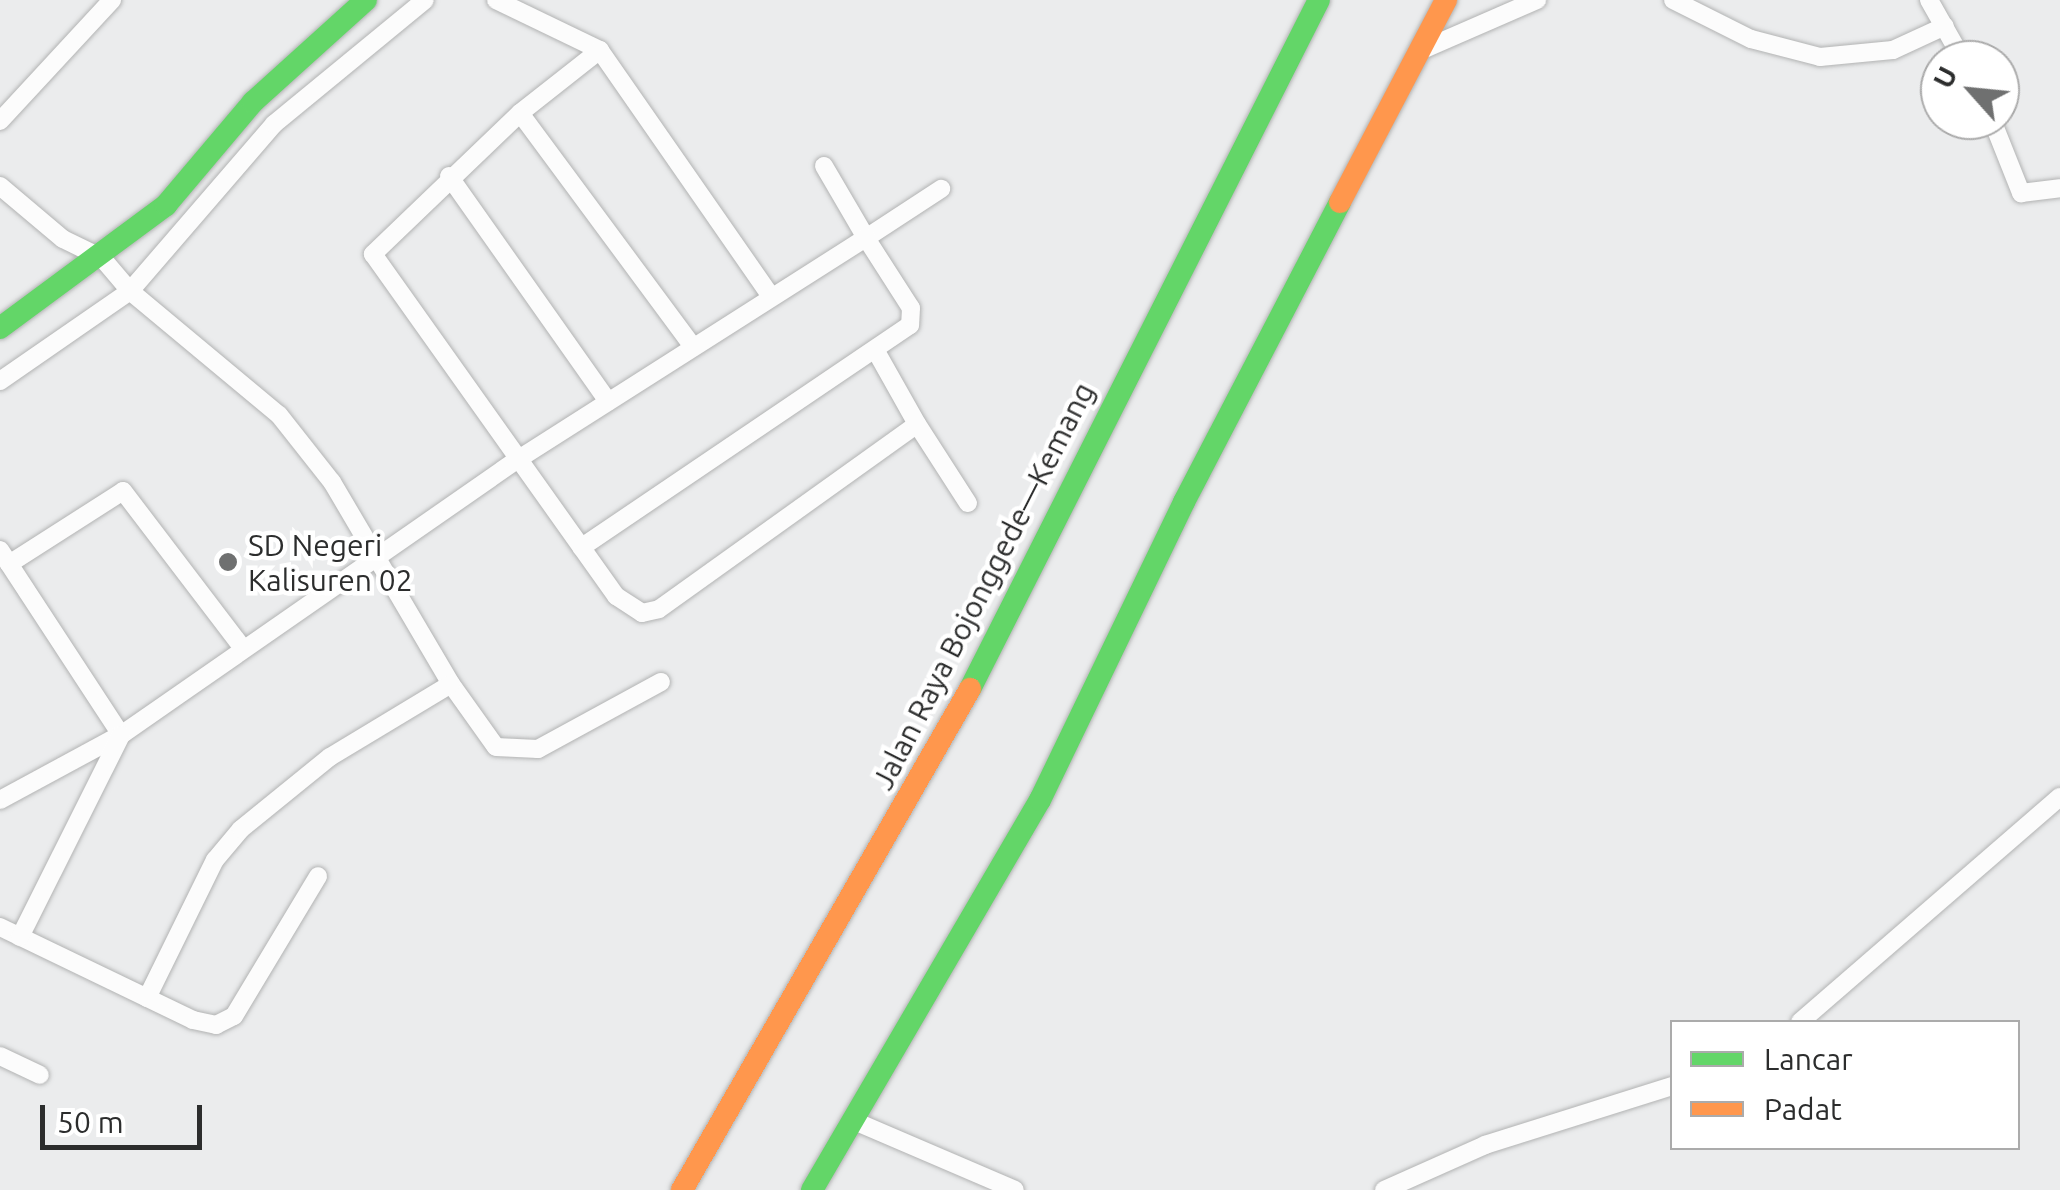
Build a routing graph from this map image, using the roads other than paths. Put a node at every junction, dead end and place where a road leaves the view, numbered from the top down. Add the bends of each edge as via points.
1 (112, 0) edge
2 (366, 0) edge
3 (424, 0) edge
4 (496, 0) edge
5 (1319, 0) edge
6 (1446, 0) edge
7 (1537, 0) edge
8 (1673, 0) edge
9 (1929, 0) edge
10 (1945, 26) junction
11 (1952, 40) edge
12 (600, 50) junction
13 (1420, 51) junction
14 (520, 112) junction
15 (0, 121) edge
16 (2000, 140) edge
17 (824, 166) dead end
18 (449, 176) junction
19 (0, 186) edge
20 (2060, 188) edge
21 (941, 190) dead end
22 (866, 238) junction
23 (102, 258) junction
24 (130, 291) junction
25 (770, 295) junction
26 (0, 328) edge
27 (694, 347) junction
28 (877, 353) junction
29 (0, 381) edge
30 (608, 401) junction
31 (917, 424) junction
32 (517, 460) junction
33 (968, 502) dead end
34 (581, 548) junction
35 (374, 555) junction
36 (4, 557) edge
37 (242, 647) junction
38 (661, 682) dead end
39 (451, 684) junction
40 (121, 735) junction
41 (2060, 797) edge
42 (0, 800) edge
43 (318, 876) dead end
44 (0, 927) edge
45 (20, 937) junction
46 (147, 998) junction
47 (1802, 1020) edge
48 (0, 1056) edge
49 (40, 1075) dead end
50 (1670, 1087) edge
51 (852, 1120) junction
52 (682, 1190) edge
53 (812, 1190) edge
54 (1015, 1190) edge
55 (1384, 1190) edge

1 - 15 street
2 - 23 main road via 252,102 166,205
3 - 24 street via 274,124
4 - 12 street
5 - 52 main road, Jalan Raya Bojonggede—Kemang via 954,720
6 - 13 main road
7 - 13 street
8 - 10 street via 1764,44 1820,57 1893,50
9 - 10 street
10 - 11 street
12 - 14 street
12 - 25 street
13 - 51 main road via 1184,502 1040,800
14 - 18 street
14 - 27 street
16 - 20 street via 2021,193
17 - 22 street
18 - 30 street
18 - 32 street via 375,250 374,260
19 - 23 street via 63,239
21 - 22 street
22 - 25 street
22 - 28 street via 914,315
23 - 24 street
23 - 26 main road
24 - 29 street
24 - 35 street via 279,415 332,482
25 - 27 street
27 - 30 street
28 - 31 street
28 - 34 street
30 - 32 street
31 - 33 street
31 - 34 street via 660,610 642,613 621,602
32 - 34 street
32 - 35 street
35 - 37 street
35 - 39 street
36 - 37 street via 123,491
36 - 40 street
37 - 40 street
38 - 39 street via 521,752 488,740
39 - 46 street via 330,757 240,828 215,860
40 - 42 street
40 - 45 street
41 - 47 street
43 - 46 street via 226,1022 192,1020
44 - 45 street
45 - 46 street
48 - 49 street
50 - 55 street via 1484,1145
51 - 53 main road
51 - 54 street

